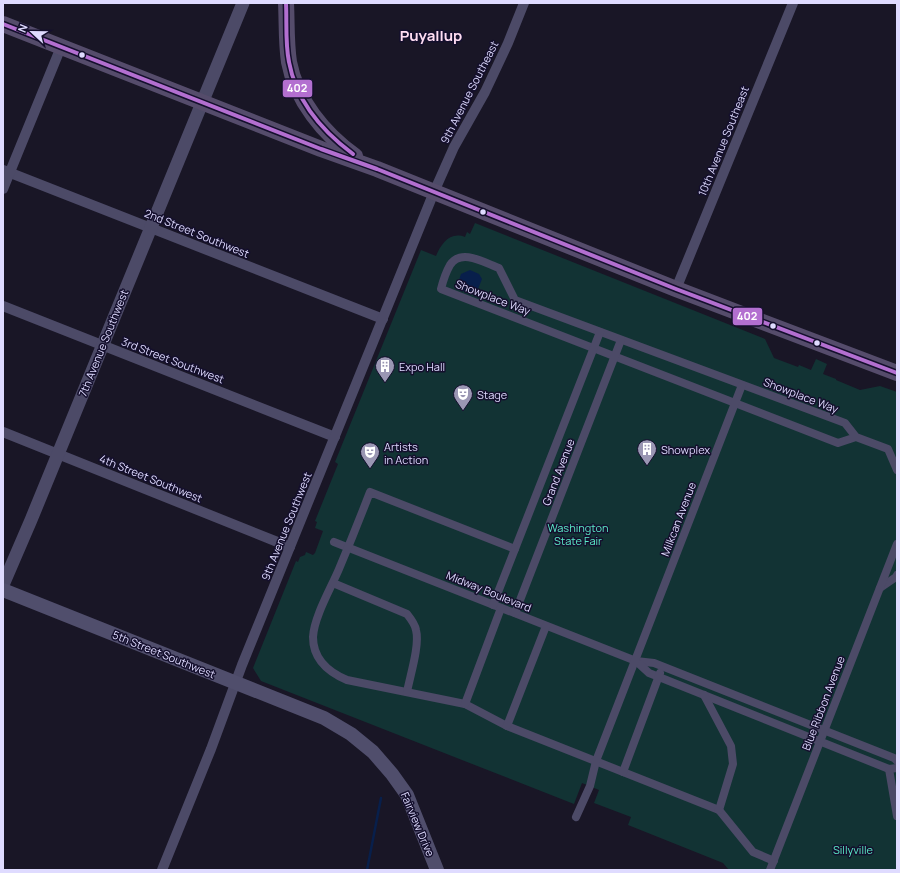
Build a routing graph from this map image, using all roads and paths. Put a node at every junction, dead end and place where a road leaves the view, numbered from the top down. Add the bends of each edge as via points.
1 (243, 3) edge
2 (286, 3) edge
3 (524, 3) edge
4 (793, 3) edge
5 (3, 24) edge
6 (61, 46) junction
7 (203, 102) junction
8 (377, 169) junction
9 (6, 171) edge
10 (3, 189) edge
11 (434, 192) junction
12 (150, 228) junction
13 (676, 289) junction
14 (3, 306) edge
15 (382, 319) junction
16 (600, 332) junction
17 (621, 340) junction
18 (102, 345) junction
19 (593, 348) junction
20 (614, 356) junction
21 (897, 374) edge
22 (742, 385) junction
23 (735, 403) junction
24 (3, 432) edge
25 (335, 437) junction
26 (856, 437) junction
27 (58, 454) junction
28 (897, 470) edge
29 (334, 542) dead end
30 (897, 544) edge
31 (290, 547) junction
32 (348, 548) junction
33 (514, 549) junction
34 (897, 575) edge
35 (333, 583) junction
36 (3, 585) edge
37 (880, 588) junction
38 (3, 590) edge
39 (493, 604) junction
40 (501, 608) junction
41 (515, 613) junction
42 (546, 626) junction
43 (636, 661) junction
44 (663, 666) junction
45 (659, 677) junction
46 (236, 683) junction
47 (406, 692) junction
48 (704, 695) junction
49 (465, 704) junction
50 (324, 718) joint
51 (506, 726) junction
52 (824, 731) junction
53 (820, 742) junction
54 (596, 761) junction
55 (897, 761) edge
56 (893, 769) edge
57 (623, 772) junction
58 (719, 810) junction
59 (897, 816) edge
60 (576, 817) dead end
61 (774, 860) junction
62 (162, 870) edge
63 (436, 870) edge
64 (770, 870) edge

1 - 7 street, 7th Avenue Southwest
2 - 8 main road via 290,63 303,98 332,137 366,164
3 - 11 street, 9th Avenue Southeast via 485,92 454,147
4 - 13 street, 10th Avenue Southeast
5 - 6 main road
6 - 7 main road
6 - 9 street
7 - 8 main road
7 - 12 street, 7th Avenue Southwest
8 - 11 main road
9 - 10 street
9 - 12 street, 2nd Street Southwest
11 - 13 main road
11 - 15 street, 9th Avenue Southwest
12 - 15 street, 2nd Street Southwest
12 - 18 street, 7th Avenue Southwest
13 - 21 main road
14 - 18 street, 3rd Street Southwest
15 - 25 street, 9th Avenue Southwest
16 - 17 street, Showplace Way
16 - 19 street, Grand Avenue
16 - 19 street, Showplace Way via 515,300 499,268 470,257 459,258 450,265 441,289
17 - 20 street, Grand Avenue
17 - 22 street, Showplace Way
18 - 25 street, 3rd Street Southwest
18 - 27 street, 7th Avenue Southwest
19 - 20 street, Showplace Way
19 - 33 street, Grand Avenue
20 - 23 street, Showplace Way
20 - 41 street, Grand Avenue
22 - 23 street, Milkcan Avenue
22 - 26 street, Showplace Way via 844,423
23 - 26 street, Showplace Way via 838,443
23 - 43 street, Milkcan Avenue
24 - 27 street, 4th Street Southwest
25 - 31 street, 9th Avenue Southwest
26 - 28 street, Showplace Way via 888,449
27 - 31 street, 4th Street Southwest
27 - 36 street, 7th Avenue Southwest
29 - 32 street, Midway Boulevard
30 - 37 street, Blue Ribbon Avenue
31 - 46 street, 9th Avenue Southwest
32 - 33 street via 370,492
32 - 35 street
32 - 39 street, Midway Boulevard
33 - 39 street, Grand Avenue
34 - 37 street
35 - 47 street via 407,614 413,622 418,641
35 - 47 street via 315,624 313,638 316,652 323,665 347,680
37 - 52 street, Blue Ribbon Avenue
38 - 46 main road, 5th Street Southwest
39 - 40 street, Midway Boulevard
40 - 41 street, Midway Boulevard
40 - 49 street
41 - 42 street, Midway Boulevard
42 - 43 street, Midway Boulevard
42 - 51 street
43 - 44 street, Midway Boulevard
43 - 45 street, Midway Boulevard via 649,673
43 - 54 street, Milkcan Avenue
44 - 45 street
44 - 52 street, Midway Boulevard
45 - 48 street, Midway Boulevard
45 - 57 street
46 - 50 main road, 5th Street Southwest
46 - 62 street, 9th Avenue Southwest
47 - 49 street
48 - 53 street, Midway Boulevard
48 - 58 street via 732,752 733,764
49 - 51 street
50 - 63 main road, Fairview Drive via 351,734 373,752 392,774 407,795
51 - 54 street
52 - 53 street, Blue Ribbon Avenue
52 - 55 street, Midway Boulevard
53 - 56 street, Midway Boulevard
53 - 61 street, Blue Ribbon Avenue
54 - 57 street
54 - 60 street, Milkcan Avenue via 590,786
56 - 59 street
57 - 58 street
58 - 61 street via 753,852
61 - 64 street, Blue Ribbon Avenue

